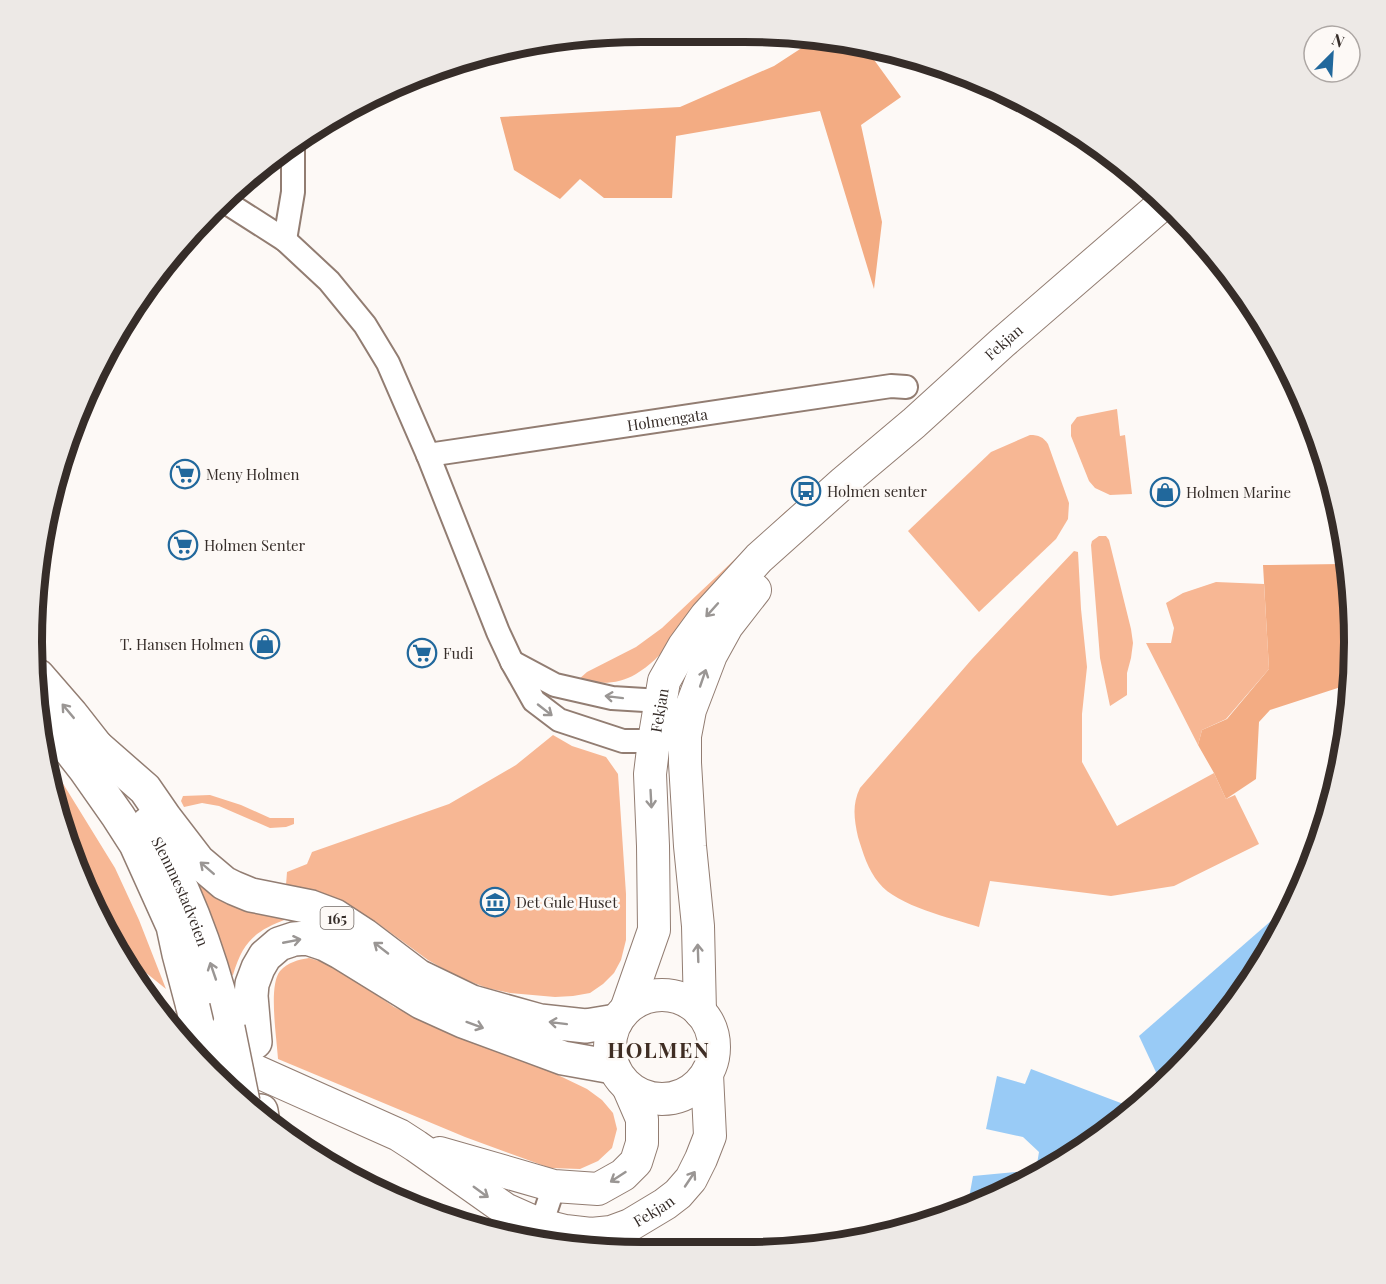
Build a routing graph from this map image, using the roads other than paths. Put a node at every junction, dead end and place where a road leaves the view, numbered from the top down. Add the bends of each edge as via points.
1 (293, 154) edge
2 (231, 205) edge
3 (1158, 208) edge
4 (285, 240) junction
5 (906, 387) dead end
6 (428, 455) junction
7 (844, 482) junction
8 (512, 662) junction
9 (43, 682) edge
10 (661, 701) junction
11 (47, 722) edge
12 (687, 727) junction
13 (654, 741) junction
14 (97, 747) junction
15 (53, 753) edge
16 (178, 954) junction
17 (700, 1012) junction
18 (621, 1014) junction
19 (186, 1019) edge
20 (242, 1035) junction
21 (190, 1037) edge
22 (195, 1042) edge
23 (198, 1045) edge
24 (707, 1074) junction
25 (621, 1078) junction
26 (250, 1097) edge
27 (416, 1146) junction
28 (554, 1186) junction
29 (538, 1232) edge
30 (539, 1233) edge
31 (541, 1233) edge

1 - 4 street via 293,192
2 - 4 street
3 - 7 main road, Fekjan
4 - 6 street via 329,281 365,325 388,363
5 - 6 street, Holmengata via 891,386
6 - 8 street
7 -> 10 main road, Fekjan via 759,558 706,616 664,681
12 -> 7 main road, Fekjan via 711,655 727,626
10 -> 8 street via 612,698 555,685
8 -> 13 street via 534,701 559,720 623,741
14 -> 9 main road, Slemmestadveien / 165
10 - 12 street
10 - 13 main road, Fekjan
11 - 16 main road, Slemmestadveien via 136,844 173,926
12 - 13 street
17 -> 12 main road, Fekjan via 698,926 685,763
13 -> 18 main road, Fekjan via 650,774 654,930
18 -> 14 main road, 165 via 586,1026 540,1021 472,1002 418,976 335,916 251,895 224,883 198,861 145,789
20 -> 14 main road, Slemmestadveien / 165 via 219,989 169,861 121,779
15 - 16 main road via 99,815 159,929
16 - 19 main road, Slemmestadveien
17 - 18 main road via 672,996 656,995 641,999
17 - 24 main road via 710,1025 714,1042
18 - 25 main road via 610,1036 609,1052
19 - 21 main road, Fekjan
19 - 23 main road, Slemmestadveien, bridge
20 -> 25 main road, 165 via 252,984 265,956 279,944 308,938 340,951 421,1002 463,1021
20 - 26 main road, Slemmestadveien / 165, bridge
22 - 27 main road, Fekjan
24 - 25 main road via 681,1096 663,1100 645,1097
31 -> 24 main road, Fekjan via 611,1232 649,1215 678,1194 691,1179 710,1136
25 -> 28 main road, Fekjan via 642,1119 642,1143 636,1162 623,1175 598,1189
27 - 28 main road, Fekjan
27 -> 29 main road, Fekjan
28 - 30 street

